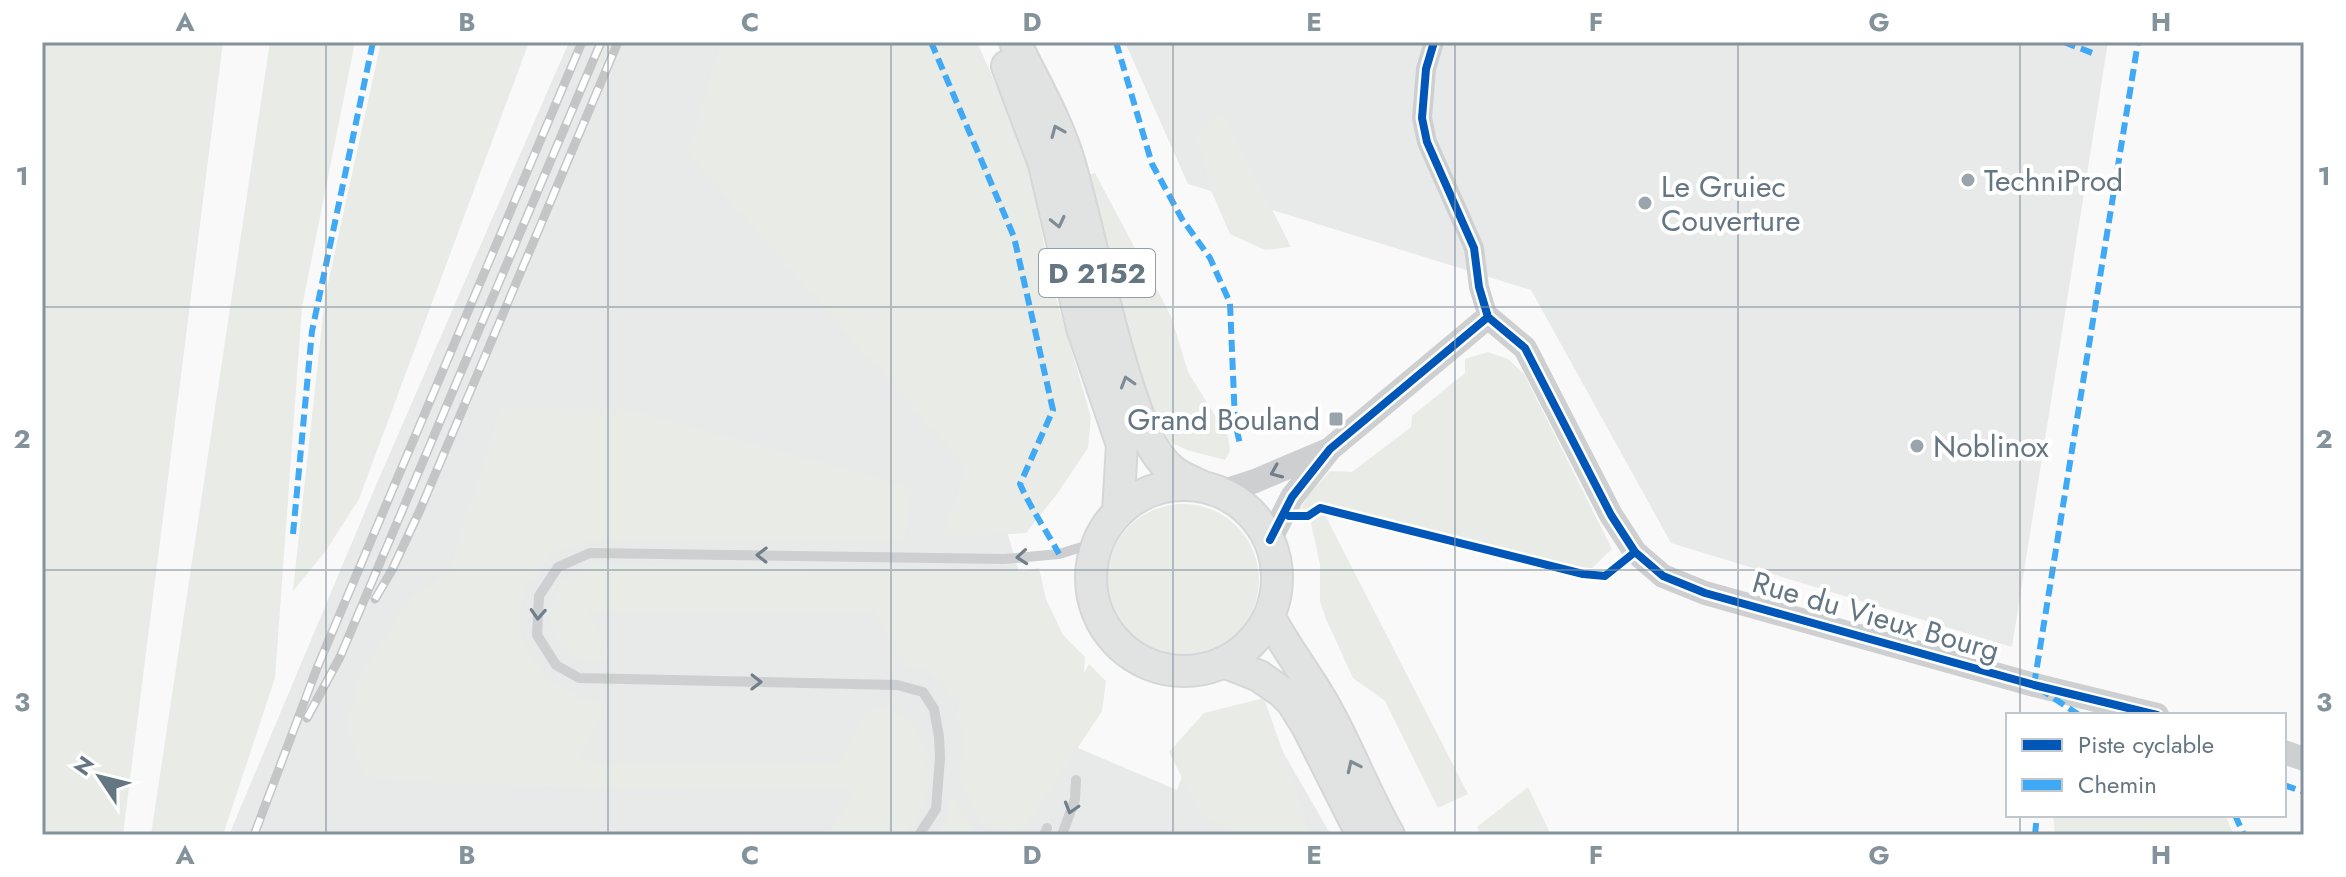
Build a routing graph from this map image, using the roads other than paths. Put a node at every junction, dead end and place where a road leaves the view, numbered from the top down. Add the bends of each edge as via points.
1 (997, 42) edge
2 (1015, 42) edge
3 (1434, 42) edge
4 (1488, 317) junction
5 (1330, 449) junction
6 (1211, 489) junction
7 (1118, 512) junction
8 (1270, 540) junction
9 (1098, 542) junction
10 (1269, 616) junction
11 (1224, 662) junction
12 (2149, 713) edge
13 (1076, 780) dead end
14 (919, 835) edge
15 (1062, 835) edge
16 (1362, 835) edge
17 (1389, 835) edge

1 -> 7 main road, D 2152 via 1044,164 1082,328 1122,445
6 -> 2 main road, D 2152 via 1174,472 1147,435 1108,322 1069,161
3 - 4 street via 1422,118 1427,142 1474,248
4 - 5 street
4 - 12 street, Rue du Vieux Bourg via 1525,348 1611,515 1635,552 1663,576 1705,593
5 -> 6 street via 1255,481
5 - 8 street via 1292,497
6 - 7 main road via 1157,489
6 - 8 main road via 1250,511
7 - 9 main road
8 - 10 main road via 1277,578
9 - 11 main road via 1092,594 1116,642 1131,655 1169,670 1190,671
9 -> 14 lane via 1059,554 1004,559 590,553 558,567 539,596 537,635 556,665 579,678 897,685 923,692 934,709 940,758 936,809
10 - 11 main road via 1243,650
17 -> 10 main road via 1311,681
11 - 16 main road via 1259,676 1292,702
13 -> 15 lane

